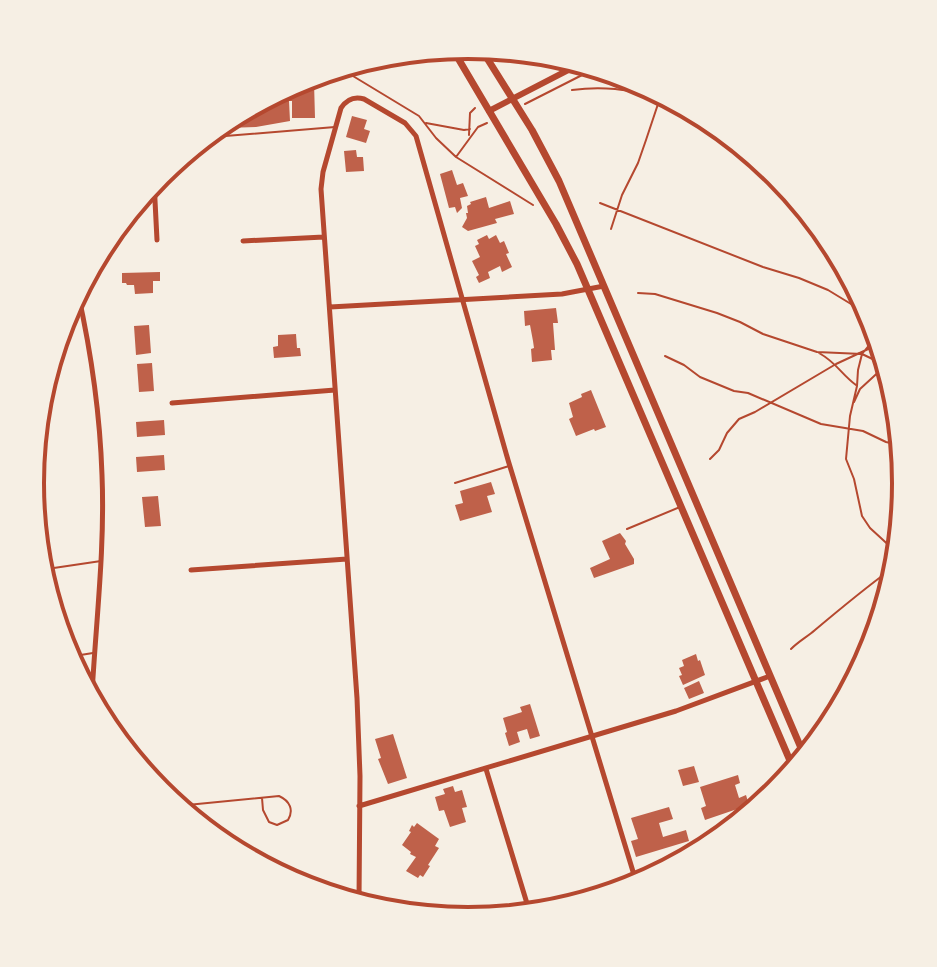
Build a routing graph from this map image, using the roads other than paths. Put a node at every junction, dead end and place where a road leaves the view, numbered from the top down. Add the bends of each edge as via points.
1 (459, 59) edge
2 (488, 60) edge
3 (567, 71) edge
4 (513, 99) junction
5 (489, 111) junction
6 (336, 127) junction
7 (226, 136) edge
8 (155, 198) edge
9 (324, 237) junction
10 (157, 240) dead end
11 (243, 241) dead end
12 (605, 286) junction
13 (588, 290) junction
14 (462, 299) junction
15 (330, 307) junction
16 (81, 310) edge
17 (335, 390) junction
18 (172, 403) dead end
19 (510, 466) junction
20 (455, 483) dead end
21 (681, 506) junction
22 (627, 529) dead end
23 (347, 559) junction
24 (101, 561) junction
25 (52, 568) edge
26 (191, 570) dead end
27 (94, 653) junction
28 (80, 655) edge
29 (771, 676) junction
30 (93, 680) edge
31 (756, 682) junction
32 (591, 736) junction
33 (801, 747) edge
34 (790, 761) edge
35 (486, 769) junction
36 (262, 798) junction
37 (191, 805) edge
38 (359, 806) junction
39 (634, 875) edge
40 (359, 894) edge
41 (527, 904) edge

1 - 5 main road
2 - 4 main road
3 - 4 street
4 - 5 street
4 - 12 main road via 553,168
5 - 13 main road
6 - 7 lane
6 - 9 street via 322,180
6 - 14 street via 341,108 350,99 361,98 414,132
8 - 10 street
9 - 11 street
9 - 15 street
12 - 13 street
12 - 29 main road
13 - 14 street
13 - 21 main road
14 - 15 street
14 - 19 street
15 - 17 street
16 - 24 street via 102,474
17 - 18 street
17 - 23 street
19 - 20 lane
19 - 32 street
21 - 22 lane
21 - 31 main road
23 - 26 street
23 - 38 street
24 - 25 lane
24 - 27 street
27 - 28 lane
27 - 30 street
29 - 31 street
29 - 33 main road
31 - 32 street
31 - 34 main road
32 - 35 street
32 - 39 street
35 - 38 street
35 - 41 street
36 - 36 lane via 279,796 287,801 292,811 288,820 269,822
36 - 37 lane
38 - 40 street

